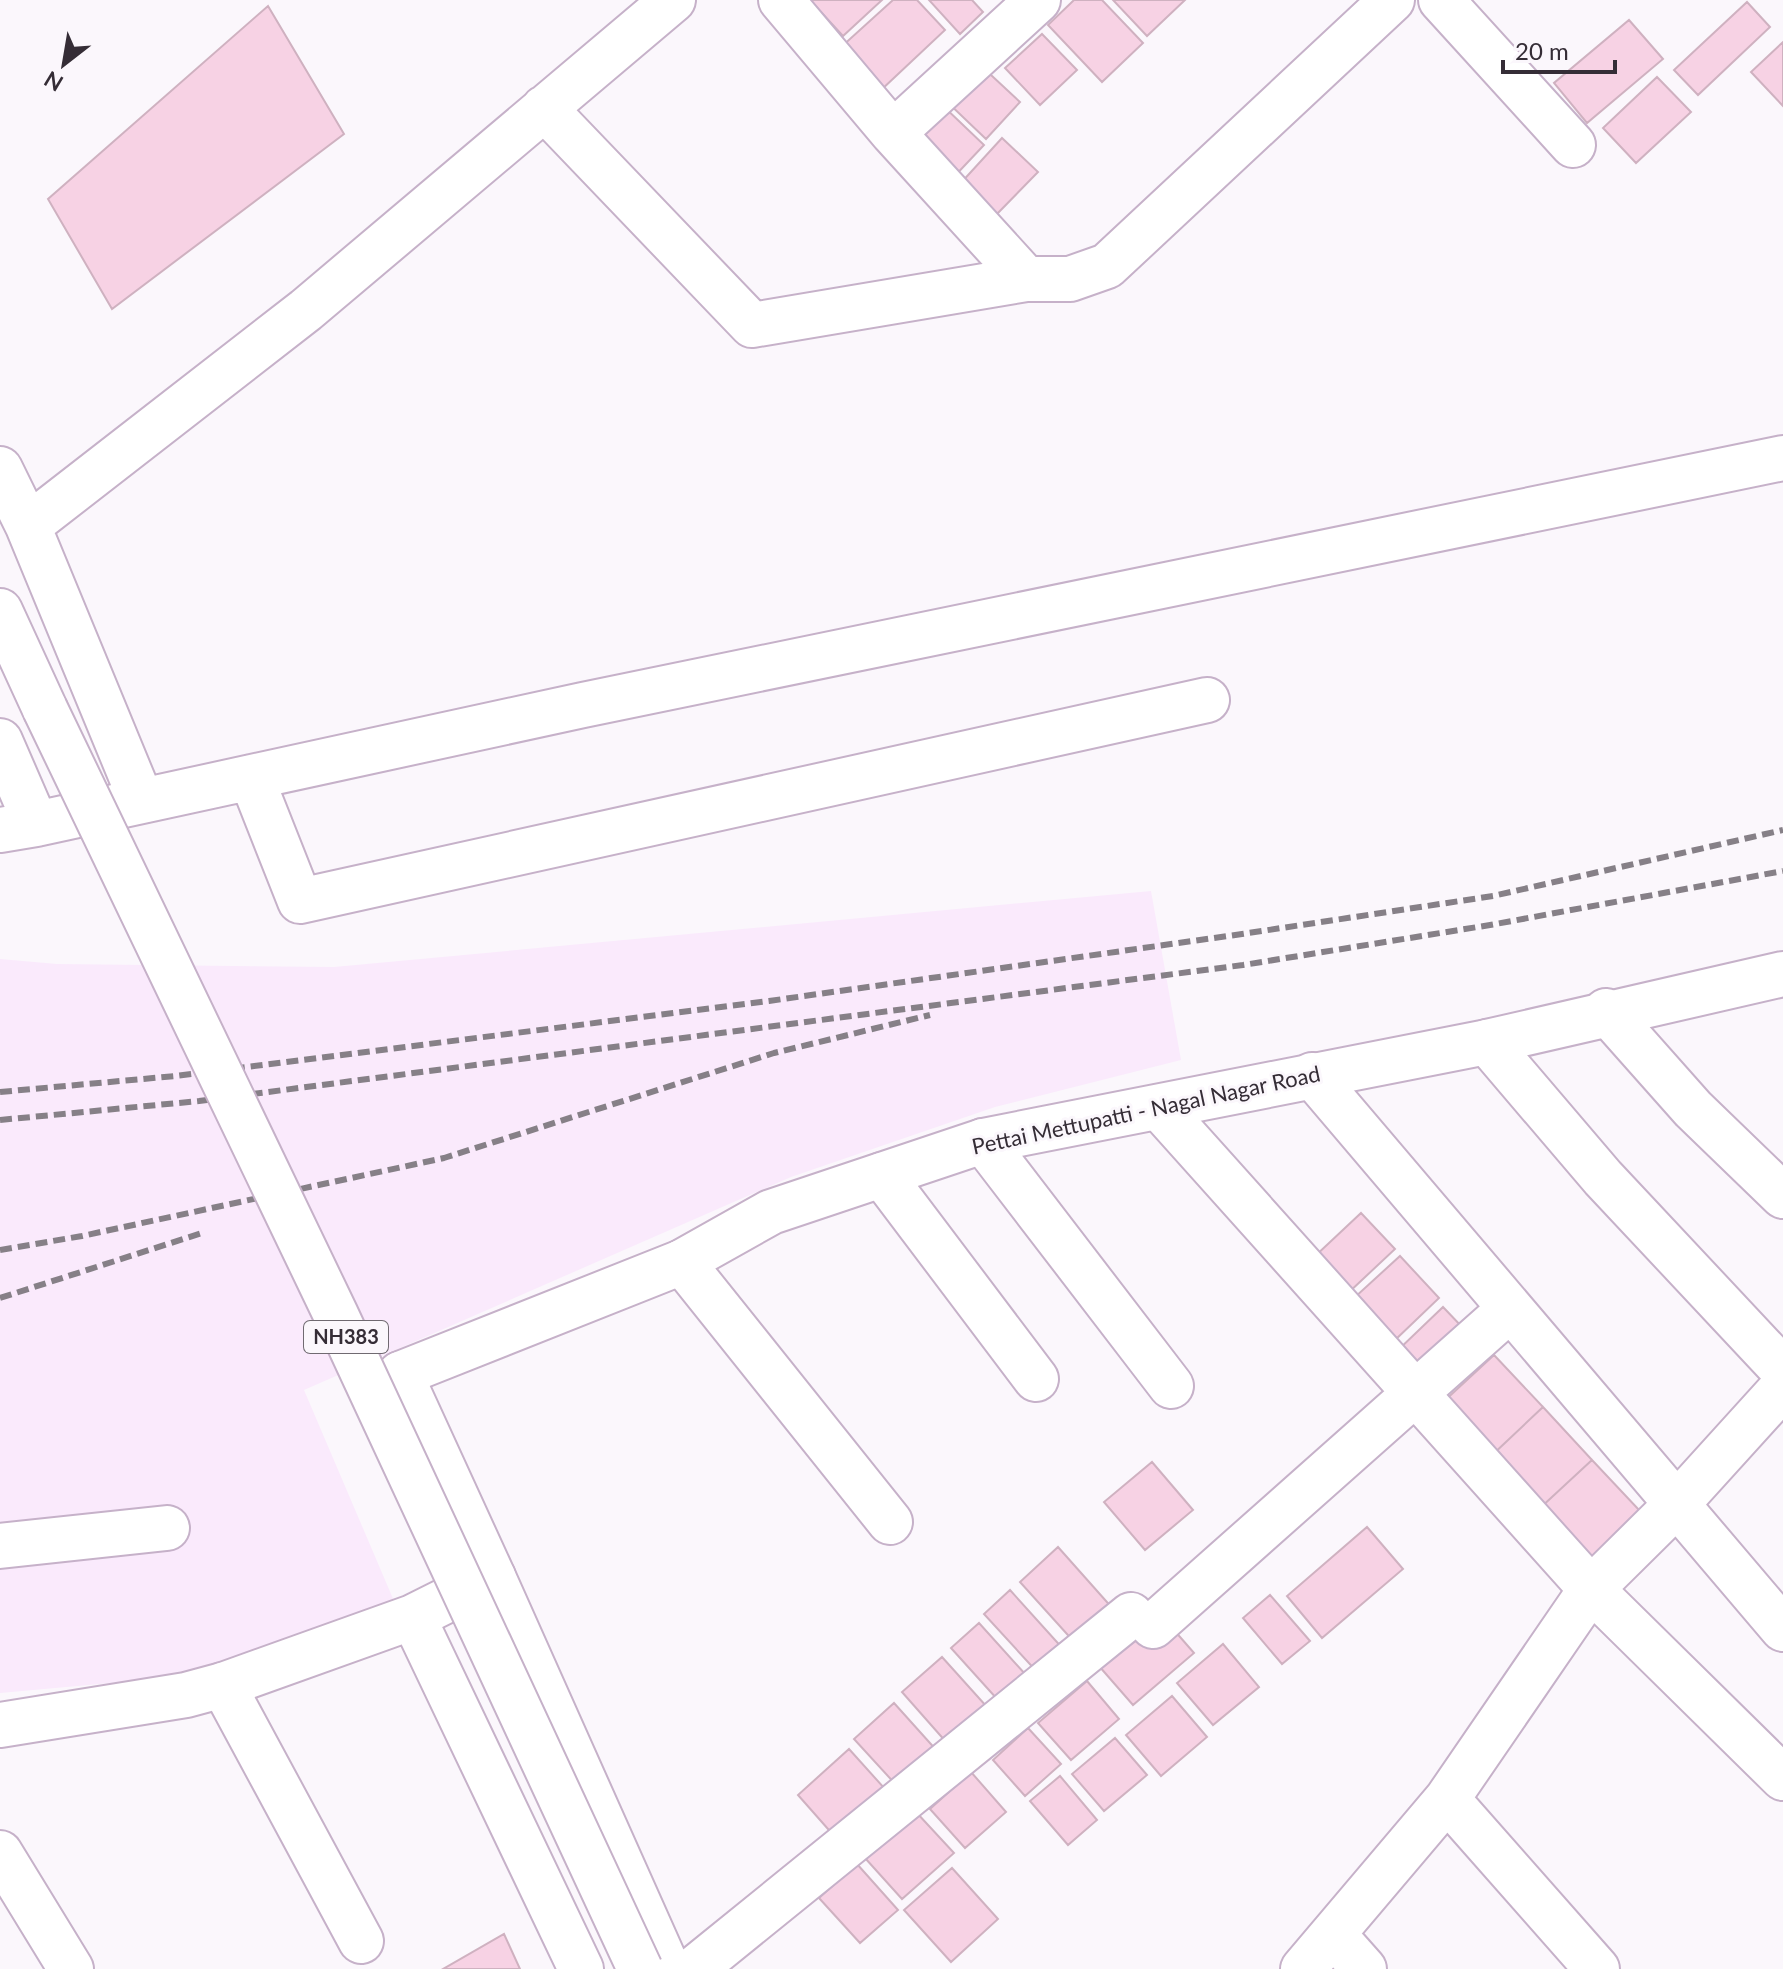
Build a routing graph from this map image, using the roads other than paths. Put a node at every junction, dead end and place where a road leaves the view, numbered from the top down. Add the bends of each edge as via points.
1 (673, 0) edge
2 (781, 0) edge
3 (1038, 0) edge
4 (1392, 0) edge
5 (1441, 0) edge
6 (544, 108) junction
7 (893, 133) junction
8 (1573, 145) dead end
9 (1026, 279) junction
10 (1783, 458) edge
11 (0, 469) edge
12 (28, 526) junction
13 (0, 611) edge
14 (1207, 700) dead end
15 (0, 741) edge
16 (251, 777) junction
17 (141, 800) junction
18 (18, 827) edge
19 (1776, 983) edge
20 (1606, 1011) junction
21 (1487, 1042) junction
22 (1312, 1075) junction
23 (1159, 1107) junction
24 (983, 1141) junction
25 (882, 1175) junction
26 (1783, 1196) edge
27 (682, 1262) junction
28 (1510, 1309) junction
29 (1783, 1370) edge
30 (1036, 1379) dead end
31 (1171, 1386) dead end
32 (1783, 1387) edge
33 (1416, 1394) junction
34 (1676, 1505) junction
35 (890, 1522) dead end
36 (167, 1528) dead end
37 (0, 1546) edge
38 (493, 1577) junction
39 (1591, 1589) junction
40 (413, 1617) junction
41 (1783, 1629) edge
42 (223, 1685) junction
43 (0, 1725) edge
44 (1783, 1778) edge
45 (1447, 1799) junction
46 (0, 1853) edge
47 (1333, 1934) junction
48 (361, 1941) dead end
49 (71, 1969) edge
50 (581, 1969) edge
51 (640, 1969) edge
52 (668, 1969) edge
53 (694, 1969) edge
54 (1303, 1969) edge
55 (1364, 1969) edge
56 (1597, 1969) edge

1 - 6 main road
2 - 7 main road
3 - 7 main road
4 - 9 main road via 1107,266 1070,279
5 - 8 main road
6 - 9 main road via 752,325
6 - 12 main road via 306,310
7 - 9 main road
10 - 16 main road
11 - 12 main road
12 - 17 main road
13 - 51 main road, NH383, bridge
14 - 16 main road via 300,901
15 - 18 main road
16 - 17 main road
17 - 18 main road
19 - 20 main road, Pettai Mettupatti - Nagal Nagar Road
20 - 21 main road, Pettai Mettupatti - Nagal Nagar Road
20 - 26 main road via 1693,1109
21 - 22 main road, Pettai Mettupatti - Nagal Nagar Road
21 - 29 main road via 1603,1178
22 - 23 main road, Pettai Mettupatti - Nagal Nagar Road
22 - 28 main road
23 - 24 main road, Pettai Mettupatti - Nagal Nagar Road
23 - 33 main road
24 - 25 main road, Pettai Mettupatti - Nagal Nagar Road
24 - 31 main road
25 - 27 main road, Pettai Mettupatti - Nagal Nagar Road via 771,1212
25 - 30 main road
27 - 35 main road
27 - 38 main road, Pettai Mettupatti - Nagal Nagar Road via 400,1374
28 - 33 main road
28 - 34 main road
32 - 34 main road
33 - 39 main road
33 - 53 main road via 1142,1620
34 - 39 main road
34 - 41 main road
36 - 37 main road
38 - 40 main road
38 - 52 main road
39 - 44 main road
39 - 45 main road
40 - 42 main road
40 - 50 main road
42 - 43 main road
42 - 48 main road
45 - 47 main road
45 - 56 main road
46 - 49 main road
47 - 54 main road
47 - 55 main road

